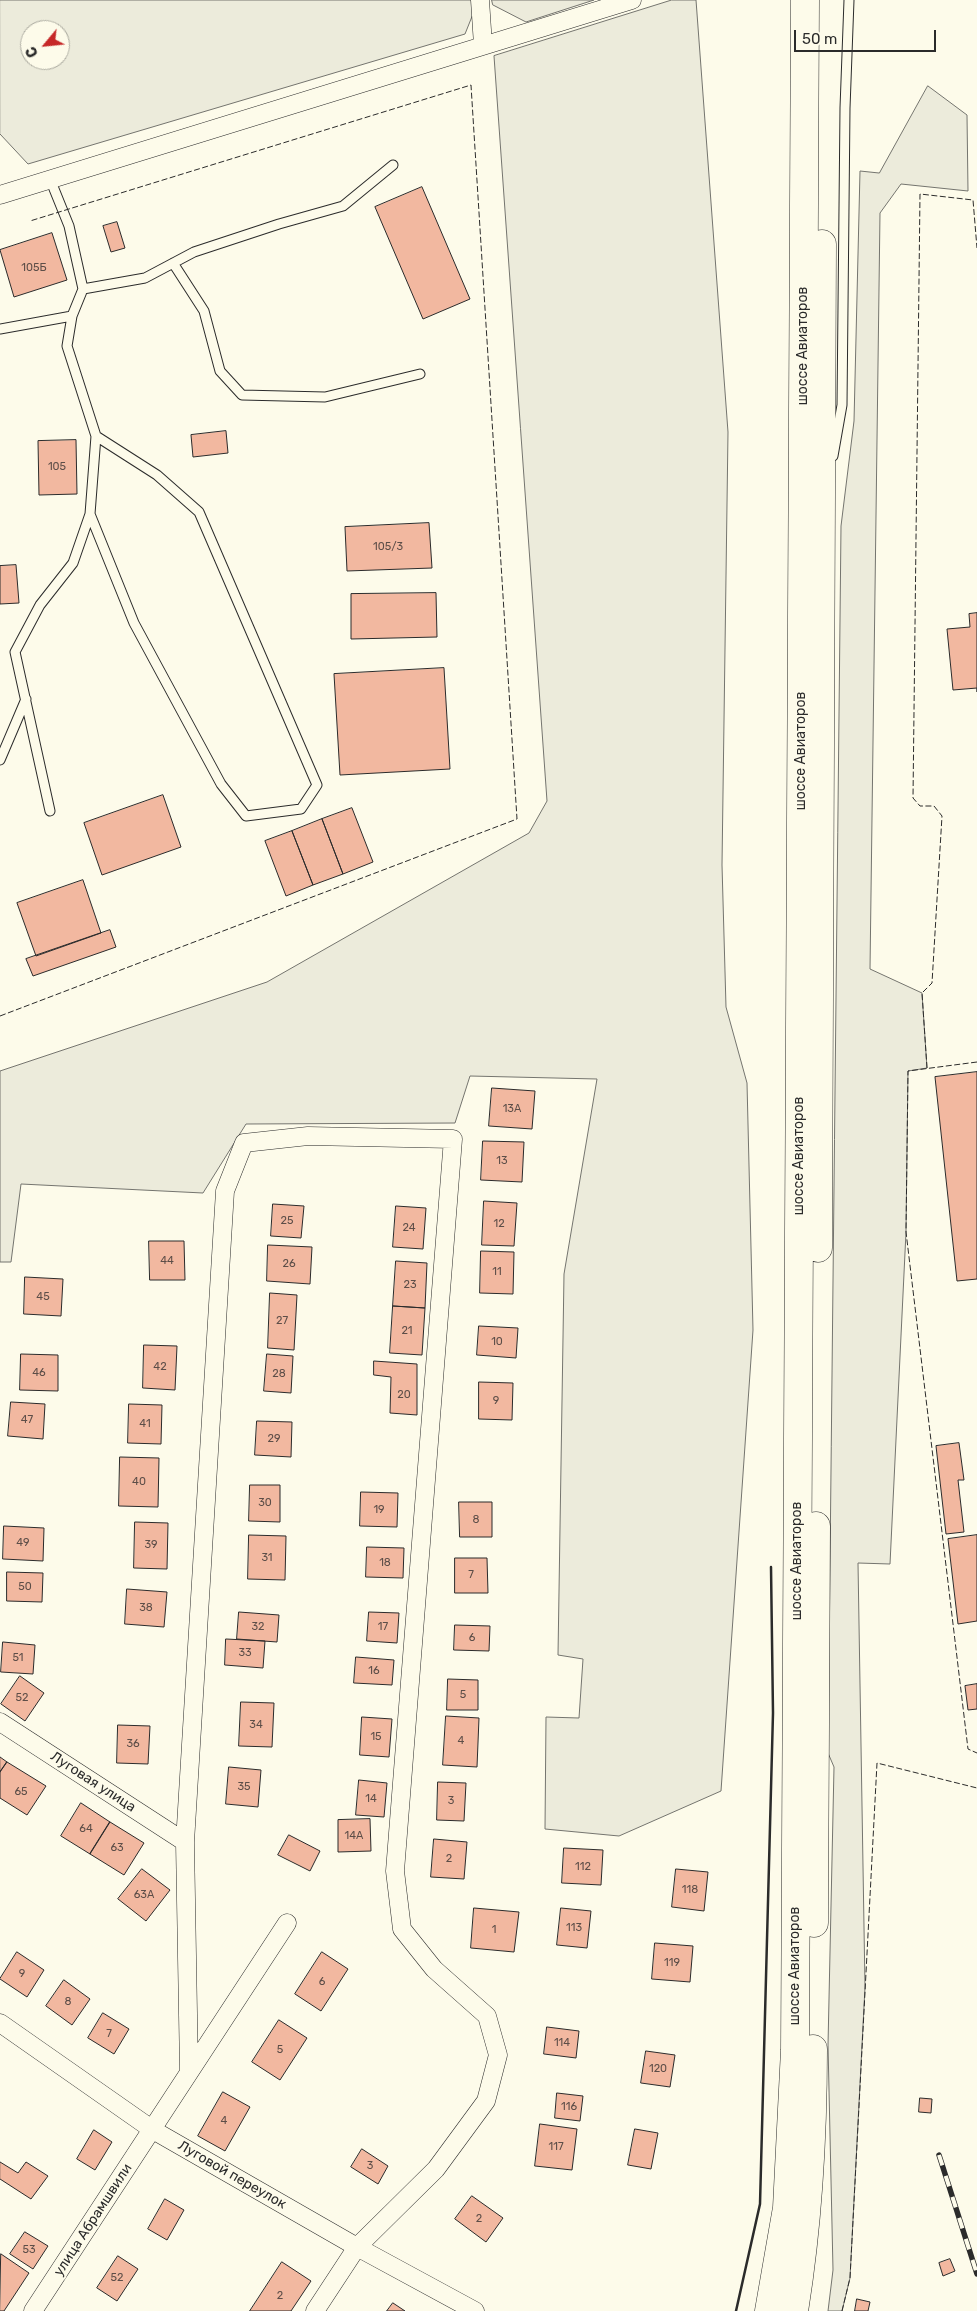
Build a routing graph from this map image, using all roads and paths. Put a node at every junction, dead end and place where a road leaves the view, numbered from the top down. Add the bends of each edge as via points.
1 (480, 0) edge
2 (632, 0) edge
3 (805, 0) edge
4 (822, 0) edge
5 (849, 0) edge
6 (483, 45) junction
7 (393, 165) dead end
8 (50, 179) junction
9 (0, 195) edge
10 (173, 263) junction
11 (83, 289) junction
12 (72, 316) junction
13 (0, 329) edge
14 (420, 374) dead end
15 (96, 436) junction
16 (90, 514) junction
17 (822, 525) junction
18 (26, 699) junction
19 (0, 760) edge
20 (50, 810) dead end
21 (0, 1722) edge
22 (185, 1842) junction
23 (287, 1923) dead end
24 (0, 2022) edge
25 (189, 2070) junction
26 (153, 2130) junction
27 (357, 2247) junction
28 (33, 2311) edge
29 (315, 2311) edge
30 (475, 2311) edge
31 (770, 2311) edge
32 (794, 2311) edge

1 - 6 street
2 - 6 street
3 - 31 main road, шоссе Авиаторов via 795,2050 788,2208
4 - 17 main road, шоссе Авиаторов
5 - 17 lane via 842,405
6 - 8 street
7 - 10 lane via 343,206 279,224
8 - 9 street
8 - 11 lane via 69,226
10 - 11 lane via 145,278
10 - 14 lane via 204,311 220,371 242,396 325,396
11 - 12 lane
12 - 13 lane
12 - 15 lane via 67,346
15 - 16 lane
15 - 16 lane via 157,475 199,512 317,785 301,809 246,816 222,784 134,624
16 - 18 lane via 73,564 40,605 15,652
17 - 32 main road, шоссе Авиаторов via 813,2100 806,2220
18 - 19 lane
18 - 20 lane
21 - 22 street, Луговая улица
22 - 25 street
22 - 27 street via 225,1190 244,1143 308,1136 453,1139 395,1871 402,1929 434,1969 486,2016 498,2055 486,2101 436,2168
23 - 25 street, улица Абрамшвили
24 - 26 street, Луговой переулок
25 - 26 street, улица Абрамшвили
26 - 27 street, Луговой переулок
26 - 28 street, улица Абрамшвили
27 - 29 street
27 - 30 street, Луговой переулок

